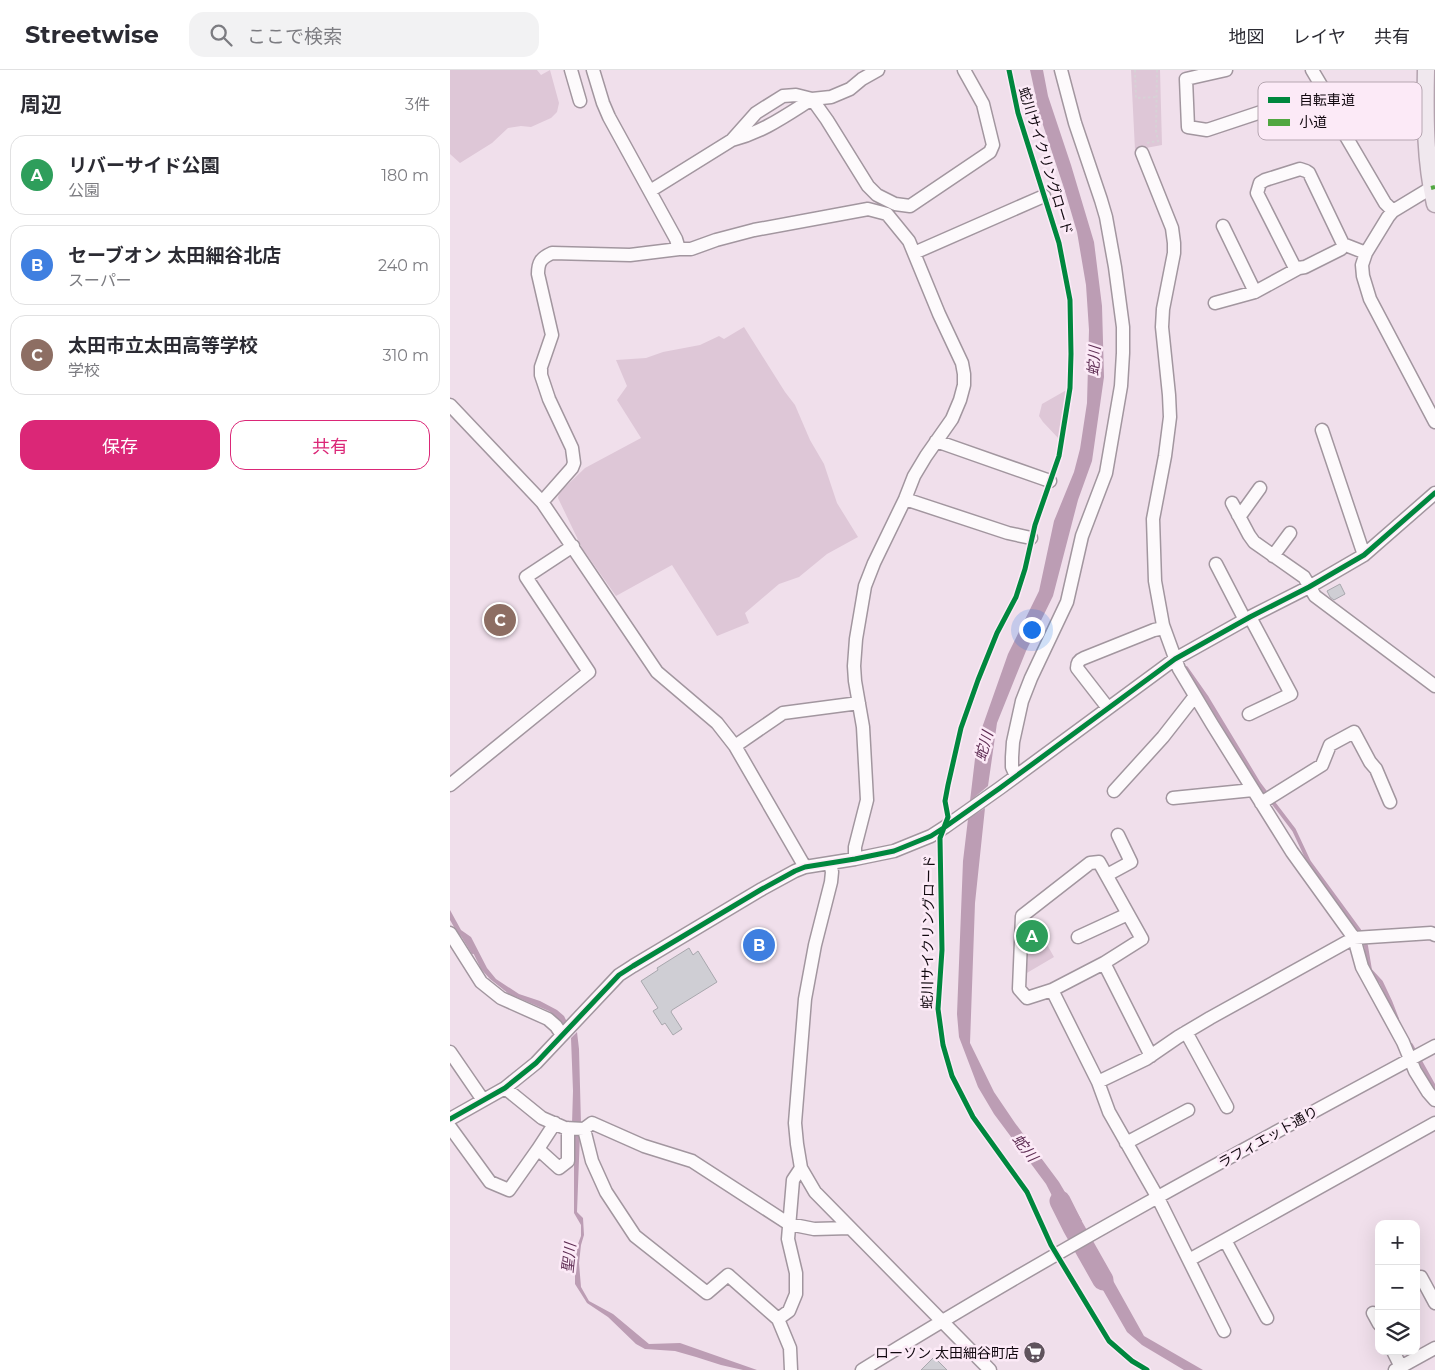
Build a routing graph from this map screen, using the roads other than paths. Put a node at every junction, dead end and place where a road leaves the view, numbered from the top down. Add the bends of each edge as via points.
1 (571, 70) edge
2 (593, 70) edge
3 (878, 70) edge
4 (964, 70) edge
5 (1061, 70) edge
6 (1226, 70) edge
7 (1312, 70) edge
8 (1426, 70) edge
9 (859, 75) edge
10 (1186, 75) edge
11 (1319, 82) edge
12 (812, 99) junction
13 (580, 101) dead end
14 (1258, 113) edge
15 (732, 140) junction
16 (1348, 140) edge
17 (1142, 153) dead end
18 (650, 191) junction
19 (1044, 196) dead end
20 (1433, 196) edge
21 (1393, 211) junction
22 (1223, 226) dead end
23 (1343, 244) junction
24 (679, 249) junction
25 (914, 253) junction
26 (1366, 253) junction
27 (1300, 268) junction
28 (1255, 292) junction
29 (1215, 303) dead end
30 (450, 405) edge
31 (1435, 422) edge
32 (1322, 430) dead end
33 (936, 441) junction
34 (1050, 481) dead end
35 (1260, 488) dead end
36 (1435, 493) edge
37 (905, 498) junction
38 (542, 502) junction
39 (1232, 503) dead end
40 (1238, 515) junction
41 (1290, 533) dead end
42 (1031, 538) dead end
43 (573, 546) junction
44 (1364, 555) junction
45 (1273, 556) junction
46 (1216, 564) dead end
47 (1309, 588) junction
48 (1247, 619) junction
49 (1164, 628) junction
50 (1175, 659) junction
51 (1435, 686) edge
52 (1195, 696) junction
53 (859, 703) junction
54 (1108, 708) junction
55 (1249, 714) dead end
56 (735, 746) junction
57 (1016, 776) junction
58 (450, 785) edge
59 (1253, 790) junction
60 (1114, 791) dead end
61 (1173, 798) dead end
62 (1390, 802) dead end
63 (1261, 803) junction
64 (1118, 835) dead end
65 (855, 859) junction
66 (830, 863) junction
67 (806, 867) junction
68 (1107, 875) junction
69 (1128, 914) junction
70 (450, 933) edge
71 (1435, 935) edge
72 (1078, 937) dead end
73 (1354, 938) junction
74 (1104, 962) junction
75 (1052, 990) junction
76 (1186, 1032) junction
77 (562, 1036) junction
78 (1435, 1046) edge
79 (450, 1052) edge
80 (1151, 1056) junction
81 (1410, 1060) junction
82 (1098, 1082) junction
83 (505, 1088) junction
84 (483, 1100) junction
85 (1435, 1100) edge
86 (1227, 1106) dead end
87 (1188, 1110) dead end
88 (450, 1119) edge
89 (1435, 1123) edge
90 (555, 1124) junction
91 (450, 1127) edge
92 (568, 1128) junction
93 (584, 1129) junction
94 (1126, 1143) junction
95 (538, 1149) junction
96 (801, 1168) junction
97 (1158, 1198) junction
98 (789, 1224) junction
99 (850, 1228) junction
100 (1225, 1240) junction
101 (1189, 1260) junction
102 (1421, 1277) dead end
103 (1435, 1303) edge
104 (1267, 1318) dead end
105 (778, 1320) junction
106 (942, 1320) junction
107 (1224, 1330) dead end
108 (1435, 1348) edge
109 (1394, 1355) edge
110 (1398, 1368) edge
111 (791, 1370) edge
112 (862, 1370) edge
113 (990, 1370) edge

1 - 13 street
2 - 18 street via 609,117
3 - 9 street
4 - 12 street via 983,104 993,145 990,152 910,206 895,204 868,186
5 - 57 street via 1106,218 1123,327 1121,386 1106,473 1082,536 1067,602 1022,701 1013,742 1012,767
6 - 10 street
7 - 11 street
8 - 20 main road via 1427,147
9 - 12 street via 850,89
10 - 14 street via 1188,127 1207,130
12 - 15 street via 761,130
12 - 15 street via 783,96 756,113
15 - 18 street
16 - 21 street
17 - 49 street via 1172,228 1174,242 1162,327 1170,417 1153,519 1156,594
18 - 24 street
19 - 25 street
20 - 21 street
21 - 26 street
22 - 28 street
23 - 26 street
23 - 27 street via 1341,249
23 - 27 street via 1309,173 1300,169 1265,180 1260,183 1257,193 1291,262
24 - 25 street via 691,249 754,230 868,209 887,214 909,241
24 - 38 street via 630,255 552,253 538,264 552,335 541,375 572,448 574,463
25 - 33 street via 964,374 960,400 952,419
26 - 31 street via 1362,276 1370,299
27 - 28 street
28 - 29 street
30 - 38 street
32 - 44 street
33 - 34 street
33 - 37 street via 914,476
35 - 40 street
36 - 44 street
37 - 42 street
37 - 53 street via 864,586 854,666
38 - 43 street
39 - 40 street
40 - 45 street via 1254,542
41 - 45 street
43 - 56 street via 657,672 717,722
43 - 58 street via 526,577 589,672
44 - 47 street
45 - 47 street via 1304,577
46 - 48 street
47 - 48 street
47 - 51 street via 1314,596
48 - 50 street
48 - 55 street via 1291,694
49 - 50 street
49 - 54 street via 1084,658 1077,664
50 - 52 street
50 - 54 street
52 - 59 street
52 - 60 street
53 - 56 street via 783,713
53 - 65 street via 867,800
54 - 57 street
56 - 67 street
57 - 65 street via 930,836 894,851
59 - 61 street
59 - 63 street
62 - 63 street via 1376,769 1354,732 1330,745 1322,765
63 - 73 street
64 - 68 street via 1131,862
65 - 66 street
66 - 67 street
66 - 96 street via 831,882 805,999 795,1123
67 - 77 street via 783,877 626,970
68 - 69 street
68 - 75 street via 1099,862 1090,863 1022,916 1019,989 1027,998
69 - 72 street
69 - 74 street via 1142,939
70 - 77 street via 481,982 501,998 548,1019
71 - 73 street
73 - 76 street
73 - 81 street via 1362,967
74 - 75 street
74 - 80 street
75 - 82 street
76 - 80 street
76 - 86 street
77 - 83 street
78 - 81 street, ラフィエット通り
79 - 84 street
80 - 82 street
81 - 85 street
81 - 97 street, ラフィエット通り
82 - 94 street via 1109,1112
83 - 84 street
83 - 90 street via 542,1118
84 - 88 street
87 - 94 street
89 - 100 street
90 - 92 street
90 - 95 street
91 - 95 street via 490,1182 509,1190
92 - 93 street
92 - 95 street via 568,1161 558,1168
93 - 98 street via 592,1123 644,1146 692,1162
93 - 105 street via 592,1162 606,1192 635,1236 708,1293 728,1275
94 - 97 street
96 - 98 street via 793,1180
96 - 99 street via 815,1192
97 - 101 street
97 - 106 street, ラフィエット通り
98 - 99 street via 814,1229
98 - 105 street via 796,1294 789,1311
99 - 106 street
100 - 101 street
100 - 104 street
101 - 107 street
102 - 103 street
105 - 111 street via 790,1348
106 - 112 street
106 - 113 street
108 - 110 street
109 - 110 street

